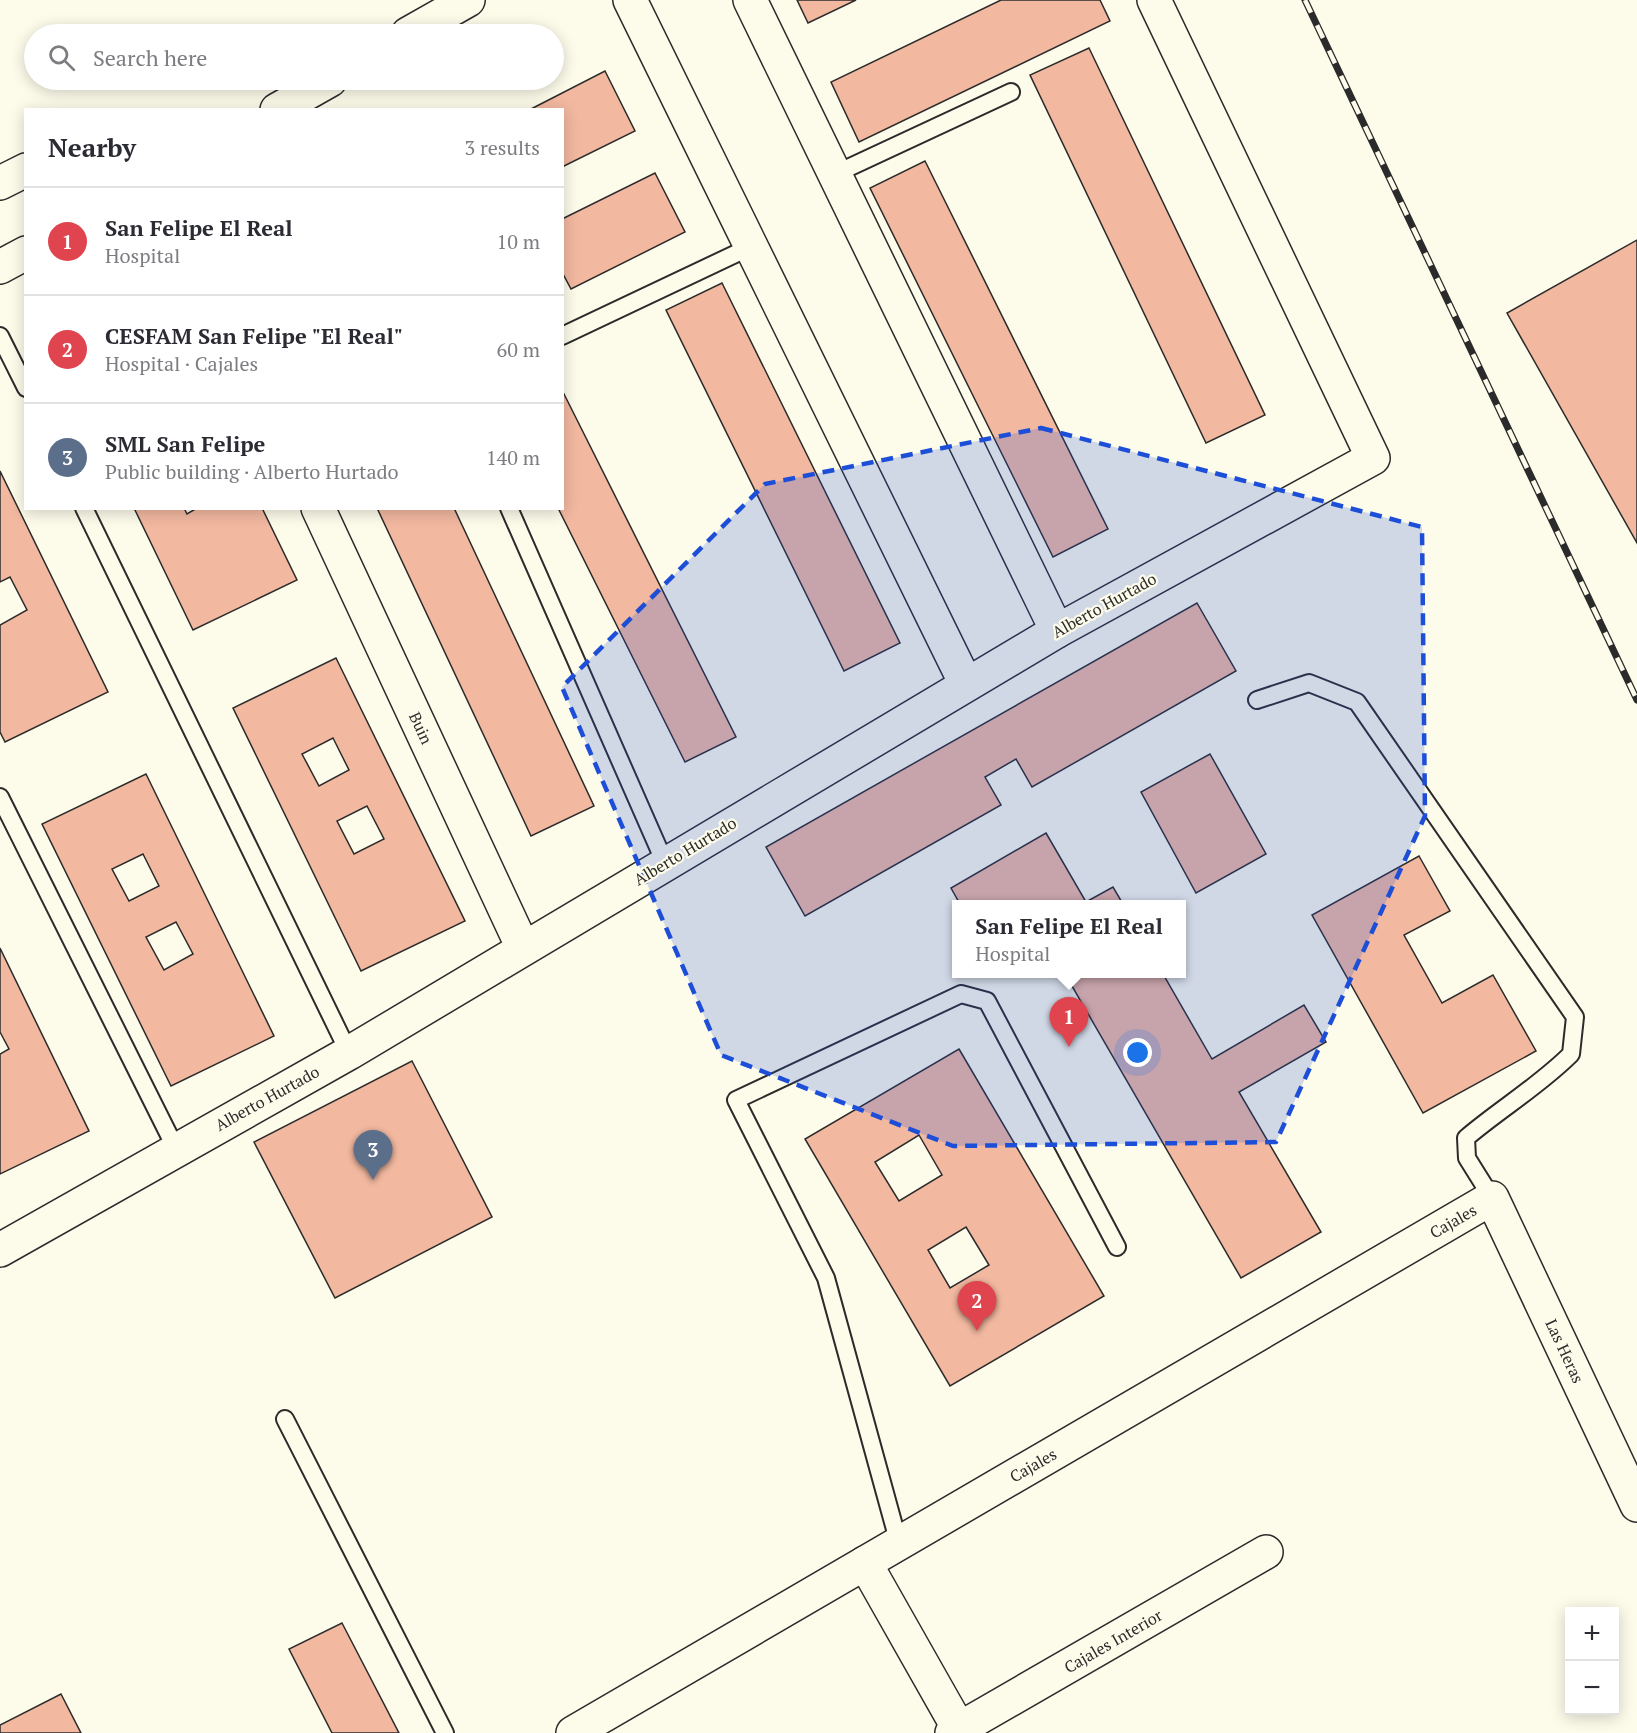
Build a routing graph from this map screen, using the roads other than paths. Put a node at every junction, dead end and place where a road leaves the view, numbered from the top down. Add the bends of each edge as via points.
1 (468, 0) edge
2 (630, 0) edge
3 (750, 0) edge
4 (1154, 0) edge
5 (426, 24) edge
6 (312, 90) edge
7 (1011, 92) dead end
8 (281, 108) edge
9 (24, 171) edge
10 (835, 174) junction
11 (0, 183) edge
12 (750, 247) junction
13 (24, 254) edge
14 (0, 267) edge
15 (564, 335) edge
16 (0, 336) edge
17 (24, 384) edge
18 (85, 510) edge
19 (319, 510) edge
20 (510, 510) edge
21 (1057, 631) junction
22 (966, 684) junction
23 (1257, 700) dead end
24 (0, 797) edge
25 (665, 863) junction
26 (523, 948) junction
27 (349, 1053) junction
28 (176, 1149) junction
29 (1492, 1198) junction
30 (1117, 1247) dead end
31 (0, 1250) edge
32 (285, 1419) dead end
33 (1637, 1505) edge
34 (899, 1544) junction
35 (1266, 1552) dead end
36 (865, 1563) junction
37 (956, 1731) edge
38 (445, 1733) edge
39 (573, 1733) edge

1 - 5 street
2 - 12 street
3 - 10 street
4 - 21 street, Alberto Hurtado via 1374,458
6 - 8 street
7 - 10 lane
9 - 11 street
10 - 21 street
12 - 15 lane
12 - 22 street
13 - 14 street
16 - 17 lane
18 - 27 lane
19 - 26 street, Buin
20 - 25 lane
21 - 22 street, Alberto Hurtado
22 - 25 street, Alberto Hurtado
23 - 29 lane via 1309,683 1357,702 1575,1017 1571,1054 1542,1083 1497,1111 1466,1138 1467,1158
24 - 28 lane
25 - 26 street, Alberto Hurtado
26 - 27 street, Alberto Hurtado
27 - 28 street, Alberto Hurtado
28 - 31 street, Alberto Hurtado
29 - 33 street, Las Heras
29 - 34 street, Cajales
30 - 34 lane via 987,1001 961,993 736,1100 826,1278
32 - 38 lane
34 - 36 street, Cajales
35 - 37 street, Cajales Interior
36 - 37 street, Cajales Interior
36 - 39 street, Cajales

